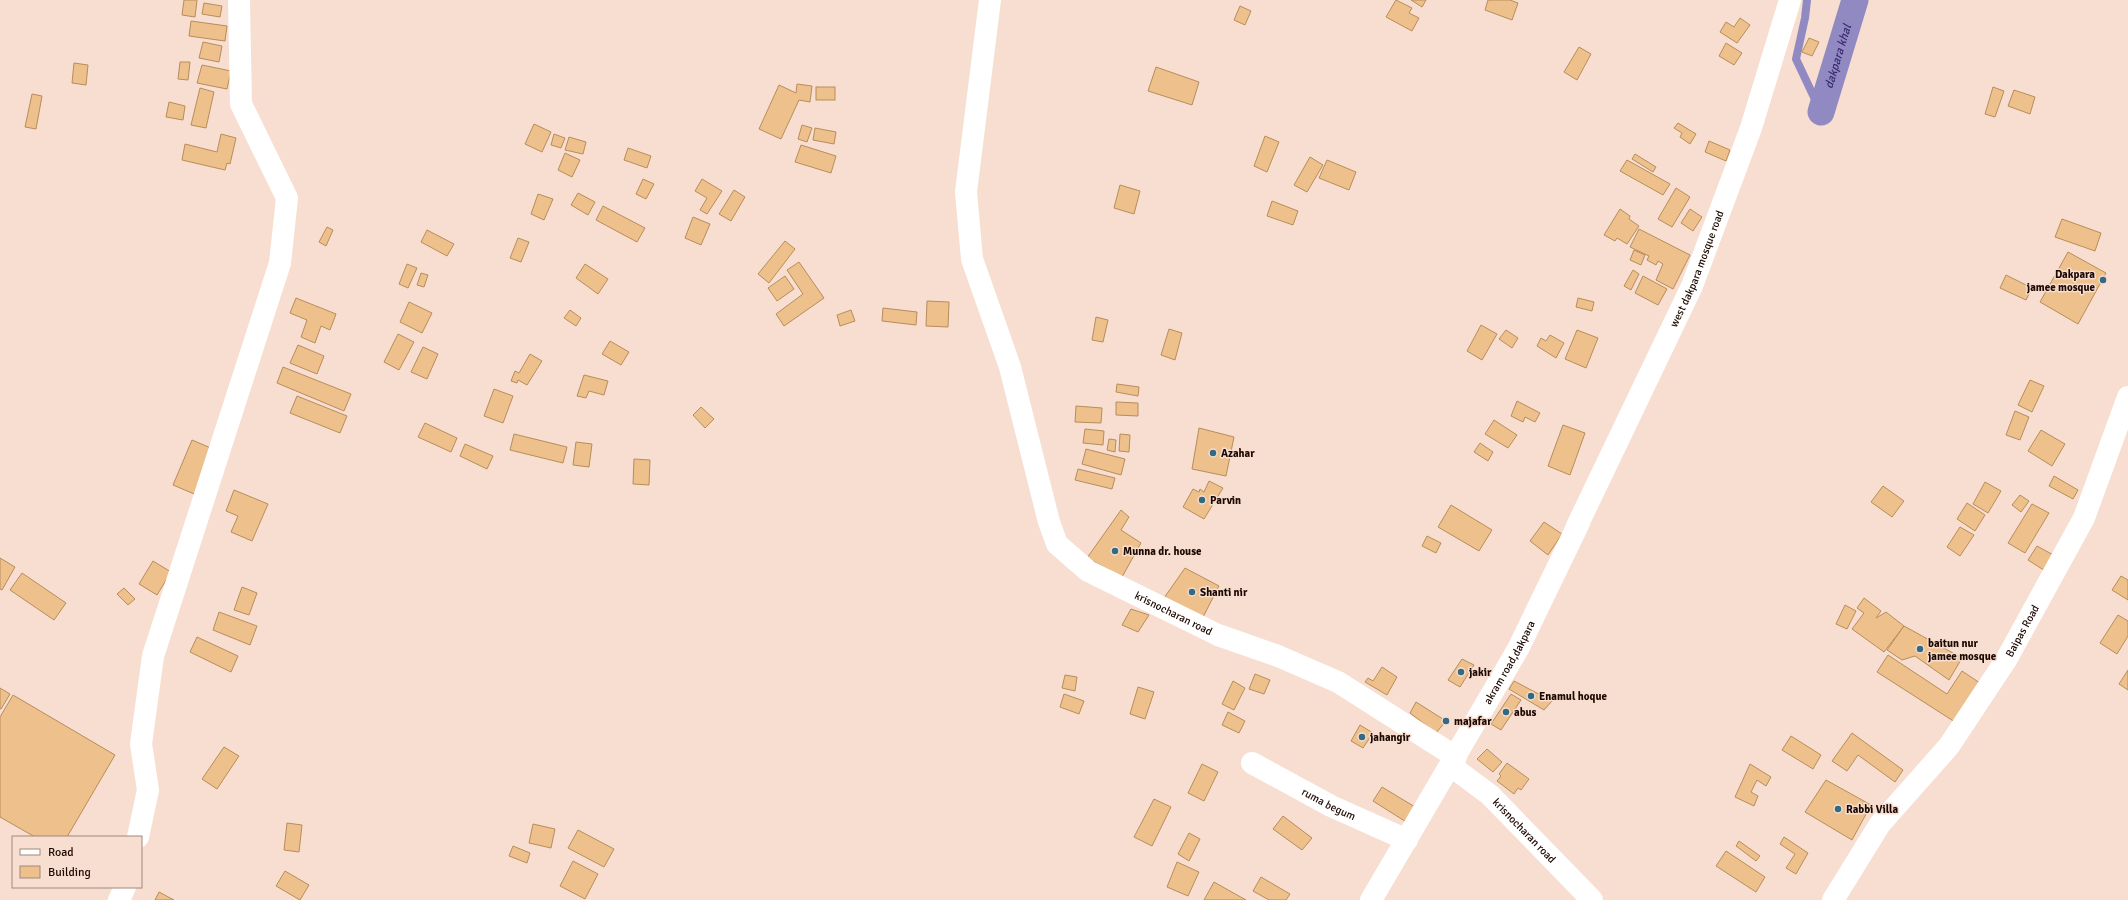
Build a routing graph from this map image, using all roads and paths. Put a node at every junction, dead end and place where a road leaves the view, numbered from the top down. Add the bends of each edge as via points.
1 (239, 0) edge
2 (990, 0) edge
3 (1790, 0) edge
4 (2128, 397) edge
5 (1578, 525) joint
6 (1454, 761) junction
7 (1252, 763) dead end
8 (138, 836) edge
9 (1406, 840) junction
10 (125, 888) edge
11 (119, 900) edge
12 (1371, 900) edge
13 (1592, 900) edge
14 (1833, 900) edge

1 - 8 street via 241,104 287,198 280,255 153,656 141,744 148,790
2 - 6 street, krisnocharan road via 966,192 972,259 1010,367 1049,522 1057,544 1088,571 1218,635 1278,656 1338,682
3 - 5 street, west dakpara mosque road via 1751,128 1692,286
4 - 14 street, Baipas Road via 2084,518 2006,660 1949,746 1880,824
5 - 6 street, akram road,dakpara via 1518,649
6 - 9 street, akram road,dakpara
6 - 13 street, krisnocharan road
7 - 9 street, ruma begum via 1331,806
9 - 12 street, akram road,dakpara
10 - 11 street

